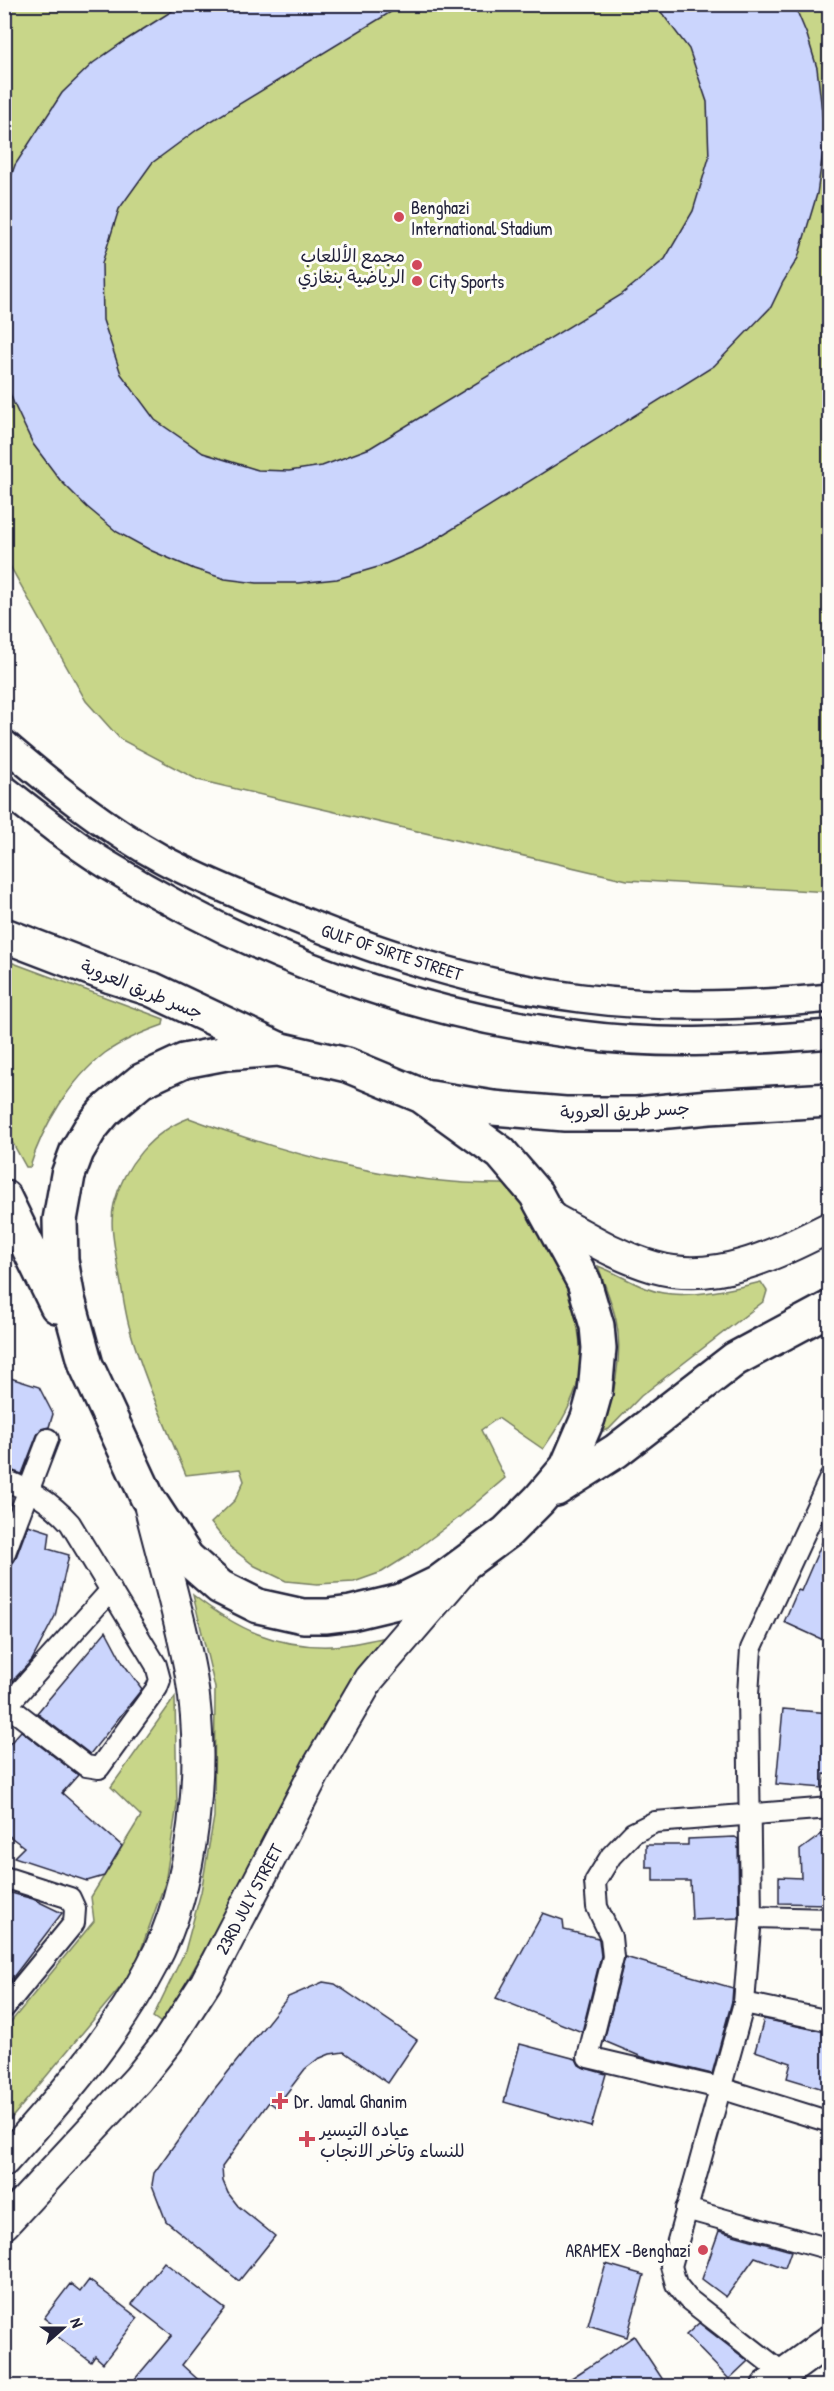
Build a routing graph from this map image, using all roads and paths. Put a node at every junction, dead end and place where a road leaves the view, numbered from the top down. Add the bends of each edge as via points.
1 (4, 744) edge
2 (4, 789) edge
3 (4, 935) edge
4 (830, 998) edge
5 (830, 1034) edge
6 (278, 1049) junction
7 (422, 1096) junction
8 (830, 1100) edge
9 (4, 1197) edge
10 (550, 1217) junction
11 (830, 1227) edge
12 (830, 1293) edge
13 (830, 1308) edge
14 (777, 1336) junction
15 (86, 1365) junction
16 (48, 1439) dead end
17 (830, 1478) edge
18 (4, 1480) edge
19 (30, 1489) junction
20 (147, 1497) junction
21 (539, 1500) junction
22 (4, 1555) edge
23 (473, 1559) junction
24 (111, 1590) junction
25 (6, 1705) edge
26 (830, 1808) edge
27 (751, 1815) junction
28 (4, 1877) edge
29 (751, 1917) junction
30 (830, 1919) edge
31 (744, 2003) junction
32 (4, 2008) edge
33 (830, 2021) edge
34 (720, 2088) junction
35 (830, 2122) edge
36 (4, 2161) edge
37 (686, 2209) junction
38 (4, 2224) edge
39 (830, 2249) edge
40 (830, 2340) edge
41 (776, 2380) edge

1 - 4 main road, GULF OF SIRTE STREET via 102,821 160,858 334,935 424,966 505,986 582,999 678,1006
2 - 5 main road, GULF OF SIRTE STREET via 105,863 170,902 290,960 419,1004 580,1035 660,1041 763,1040
3 - 6 highway, جسر طريق العروبة via 151,989
6 - 7 highway via 347,1065
6 - 15 highway via 205,1056 162,1070 122,1095 90,1129 68,1175 59,1230 68,1299
7 - 8 highway, جسر طريق العروبة via 493,1108 565,1114 637,1114
7 - 10 highway via 501,1153
9 - 15 highway
10 - 11 main road via 655,1268 698,1273 739,1267
10 - 21 highway via 592,1303 599,1371 588,1418 567,1467
12 - 14 main road
13 - 14 highway
14 - 21 highway via 735,1359 616,1451
15 - 20 highway
16 - 19 street
17 - 27 street via 751,1649
18 - 19 street
19 - 22 street
19 - 24 street via 70,1523
20 - 23 highway via 187,1558 203,1573 238,1597 278,1612 327,1616 400,1601 438,1583
20 - 36 main road via 191,1677 198,1739 189,1848 177,1903 153,1963 127,2009 80,2073
21 - 23 highway
23 - 38 main road, 23RD JULY STREET via 369,1679 317,1768 206,1982 168,2041 130,2088
24 - 25 street
24 - 25 street via 156,1665 160,1680 103,1764 93,1769 86,1766
26 - 27 street
27 - 29 street
27 - 34 street via 655,1822 633,1833 611,1856 595,1882 597,1907 611,1937 612,1958 588,2057
28 - 32 street via 70,1898 75,1909 74,1923
29 - 30 street
29 - 31 street
31 - 33 street
31 - 34 street
34 - 35 street
34 - 37 street
37 - 39 street
37 - 41 street via 671,2266 676,2284 688,2300
40 - 41 main road

